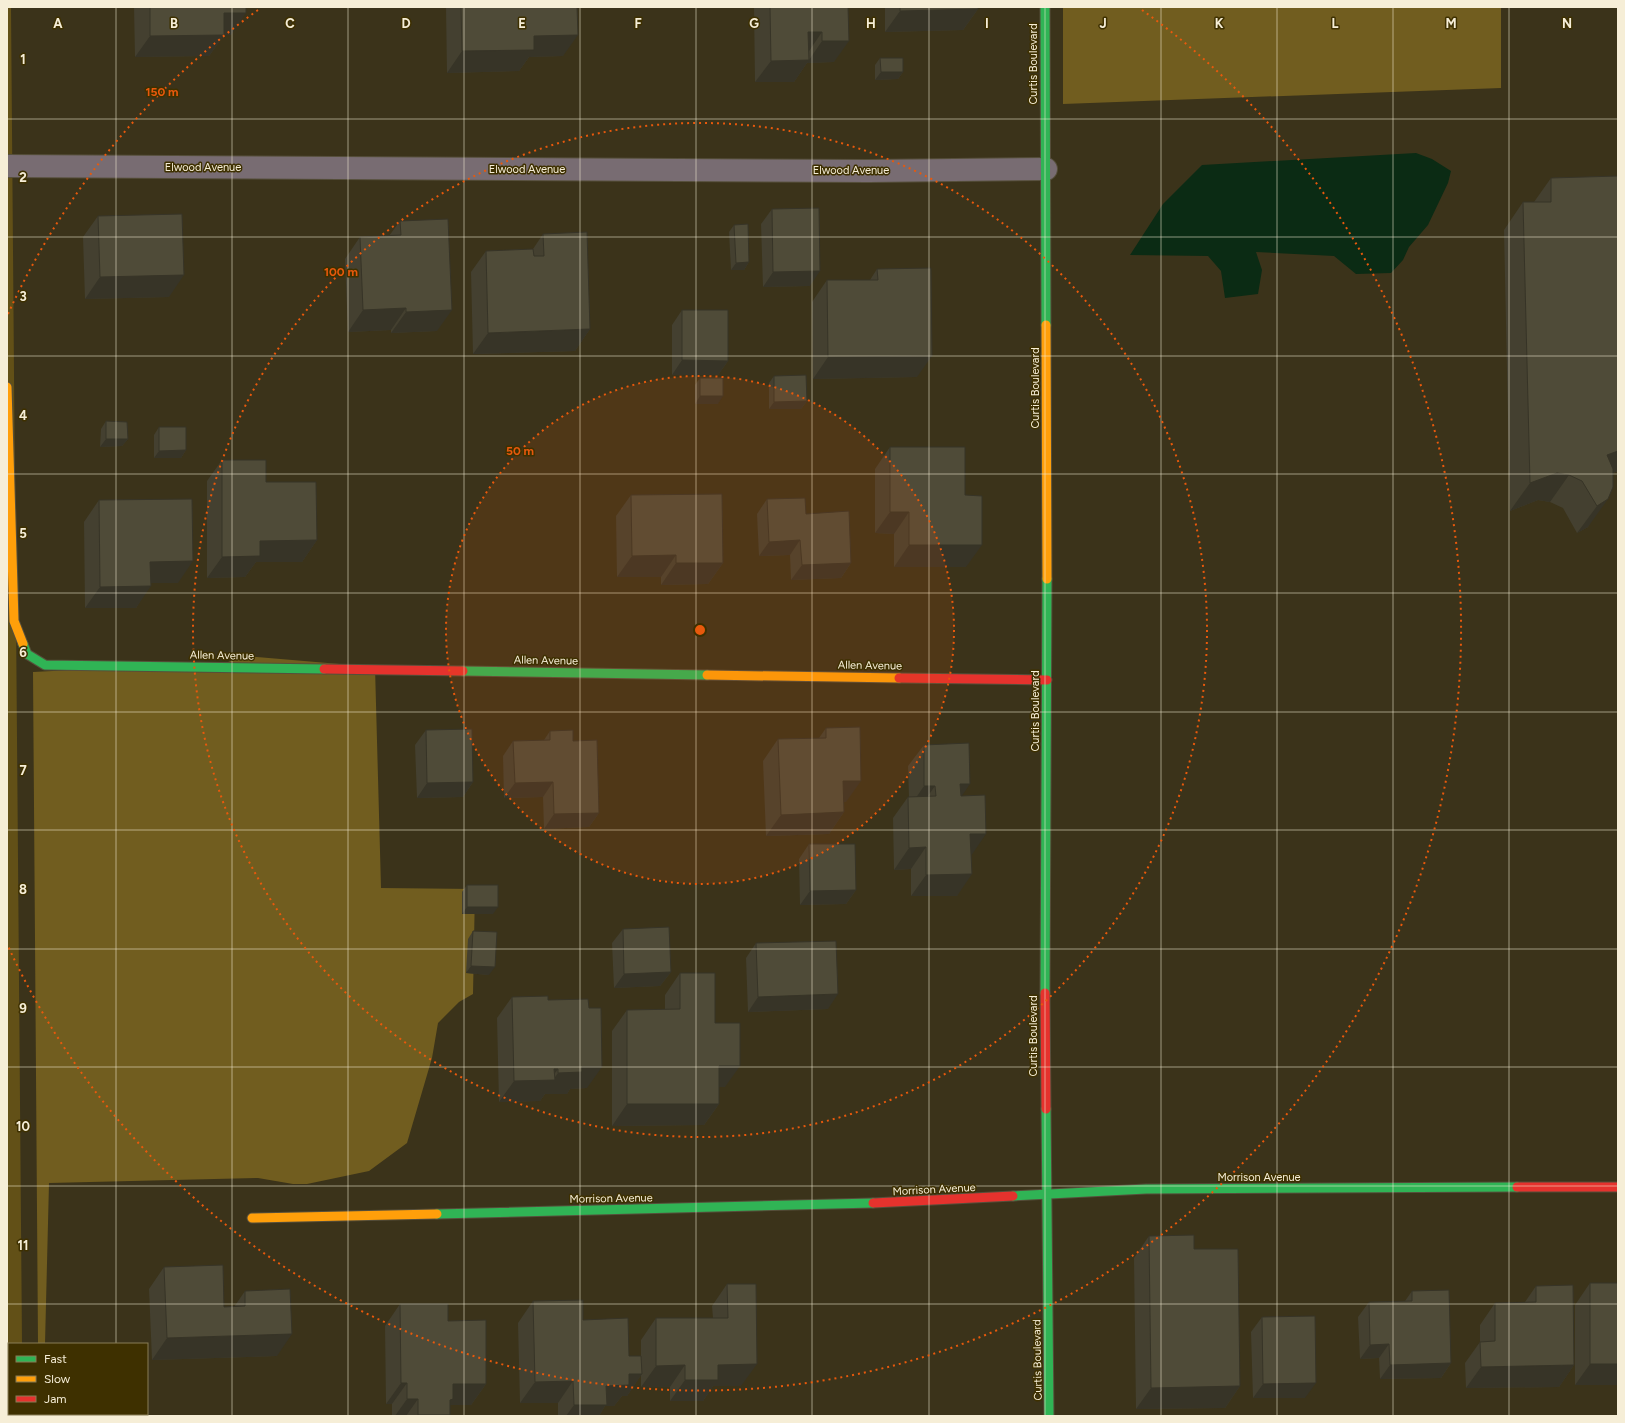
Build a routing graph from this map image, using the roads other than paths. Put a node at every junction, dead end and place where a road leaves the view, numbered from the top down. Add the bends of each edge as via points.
1 (1045, 7) edge
2 (7, 166) edge
3 (1046, 169) junction
4 (7, 387) edge
5 (1047, 680) junction
6 (1618, 1187) edge
7 (1047, 1194) junction
8 (252, 1218) dead end
9 (1049, 1416) edge

1 - 3 street, Curtis Boulevard
2 - 3 street, Elwood Avenue via 861,171
3 - 5 street, Curtis Boulevard
4 - 5 street, Allen Avenue via 14,621 27,654 45,665
5 - 7 street, Curtis Boulevard
6 - 7 street, Morrison Avenue via 1146,1189
7 - 8 street, Morrison Avenue via 890,1203
7 - 9 street, Curtis Boulevard

